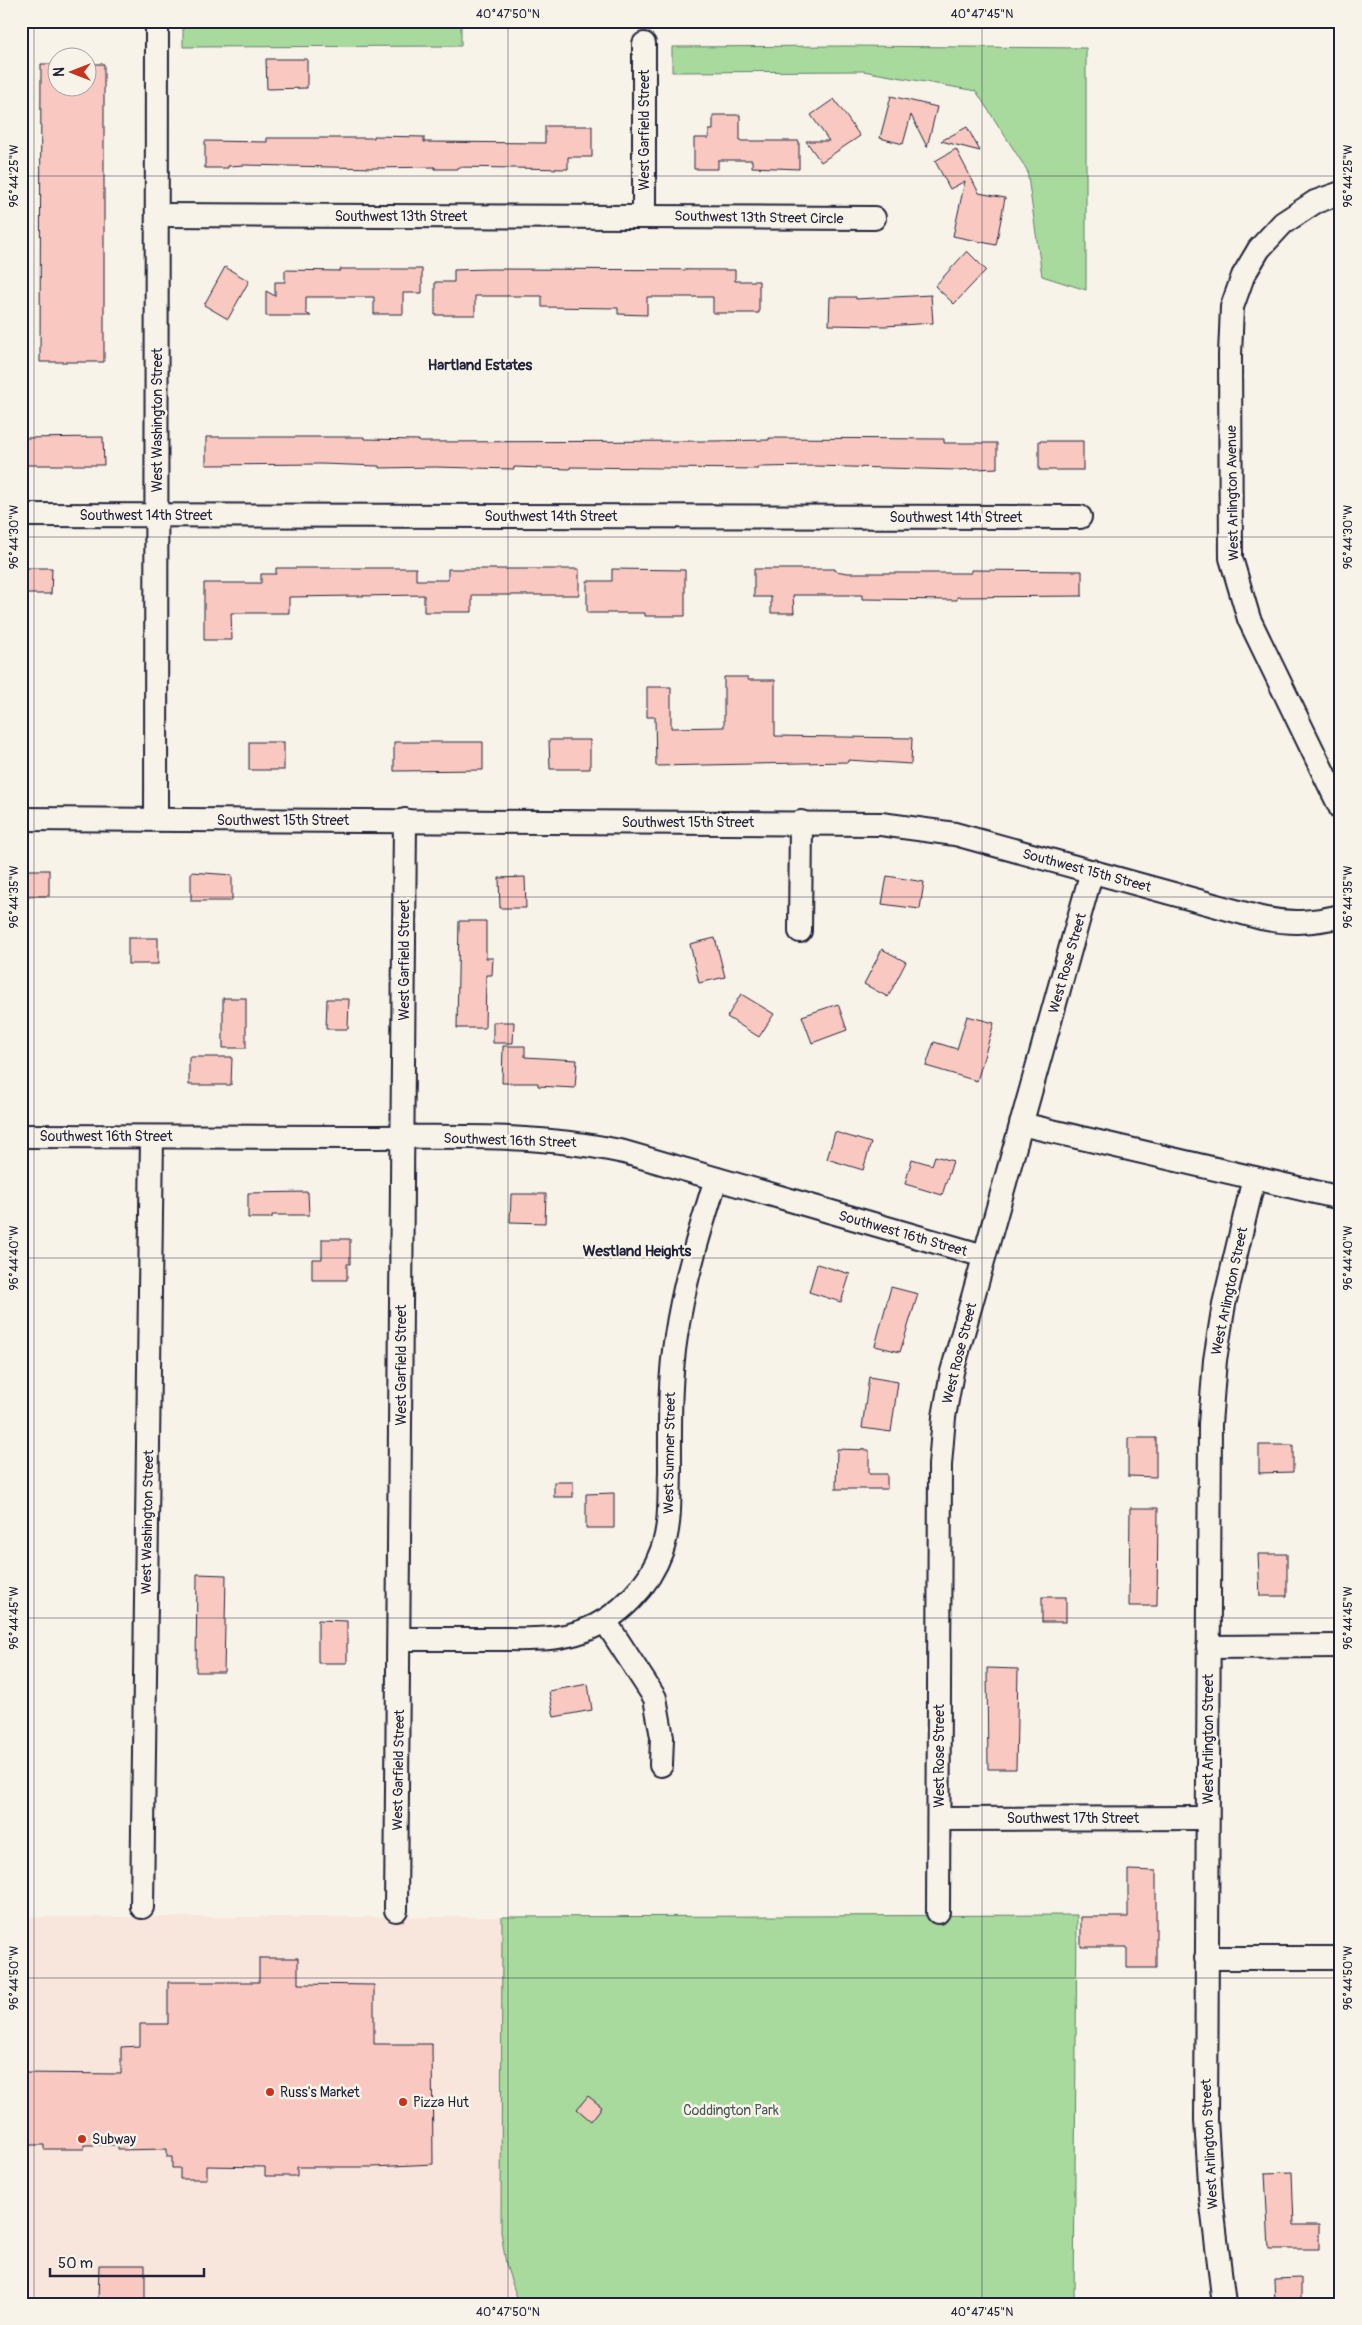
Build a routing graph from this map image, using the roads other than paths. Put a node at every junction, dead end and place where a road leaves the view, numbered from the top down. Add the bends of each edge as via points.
1 (157, 21) edge
2 (644, 44) dead end
3 (1341, 193) edge
4 (157, 215) junction
5 (644, 216) junction
6 (874, 218) dead end
7 (21, 515) edge
8 (156, 515) junction
9 (1080, 517) dead end
10 (1341, 809) edge
11 (21, 818) edge
12 (156, 819) junction
13 (405, 820) junction
14 (801, 822) junction
15 (1092, 871) junction
16 (1341, 916) edge
17 (800, 931) dead end
18 (1021, 1124) junction
19 (21, 1136) edge
20 (152, 1137) junction
21 (403, 1137) junction
22 (1254, 1178) junction
23 (716, 1179) junction
24 (1341, 1198) edge
25 (984, 1256) junction
26 (605, 1621) junction
27 (399, 1639) junction
28 (1341, 1646) edge
29 (1208, 1647) junction
30 (661, 1765) dead end
31 (1207, 1818) junction
32 (939, 1819) junction
33 (142, 1907) dead end
34 (396, 1910) dead end
35 (938, 1912) dead end
36 (1206, 1958) junction
37 (1341, 1958) edge
38 (1224, 2304) edge

1 - 4 street, West Washington Street
2 - 5 street, West Garfield Street
3 - 10 street, West Arlington Avenue via 1315,202 1282,223 1259,249 1243,276 1232,308 1230,334 1231,558 1249,619
4 - 5 street, Southwest 13th Street
4 - 8 street, West Washington Street
5 - 6 street, Southwest 13th Street Circle
7 - 8 street, Southwest 14th Street
8 - 9 street, Southwest 14th Street
8 - 12 street, West Washington Street
11 - 12 street, Southwest 15th Street
12 - 13 street, Southwest 15th Street
13 - 14 street, Southwest 15th Street
13 - 21 street, West Garfield Street
14 - 15 street, Southwest 15th Street via 881,824 931,830
14 - 17 street
15 - 16 street, Southwest 15th Street via 1282,922 1312,923
15 - 18 street, West Rose Street
18 - 22 street
18 - 25 street, West Rose Street
19 - 20 street, Southwest 16th Street
20 - 21 street, Southwest 16th Street
20 - 33 street, West Washington Street
21 - 23 street, Southwest 16th Street via 548,1139 587,1144
21 - 27 street, West Garfield Street
22 - 24 street
22 - 29 street, West Arlington Street via 1224,1304 1215,1360 1210,1424
23 - 25 street, Southwest 16th Street
23 - 26 street, West Sumner Street via 686,1280 675,1336 669,1513 663,1549 650,1576 632,1599
25 - 32 street, West Rose Street via 952,1372 940,1464
26 - 27 street, West Sumner Street via 557,1637
26 - 30 street via 655,1698 662,1737
27 - 34 street, West Garfield Street
28 - 29 street
29 - 31 street, West Arlington Street
31 - 32 street, Southwest 17th Street
31 - 36 street, West Arlington Street
32 - 35 street, West Rose Street
36 - 37 street
36 - 38 street, West Arlington Street via 1206,2120 1211,2198

